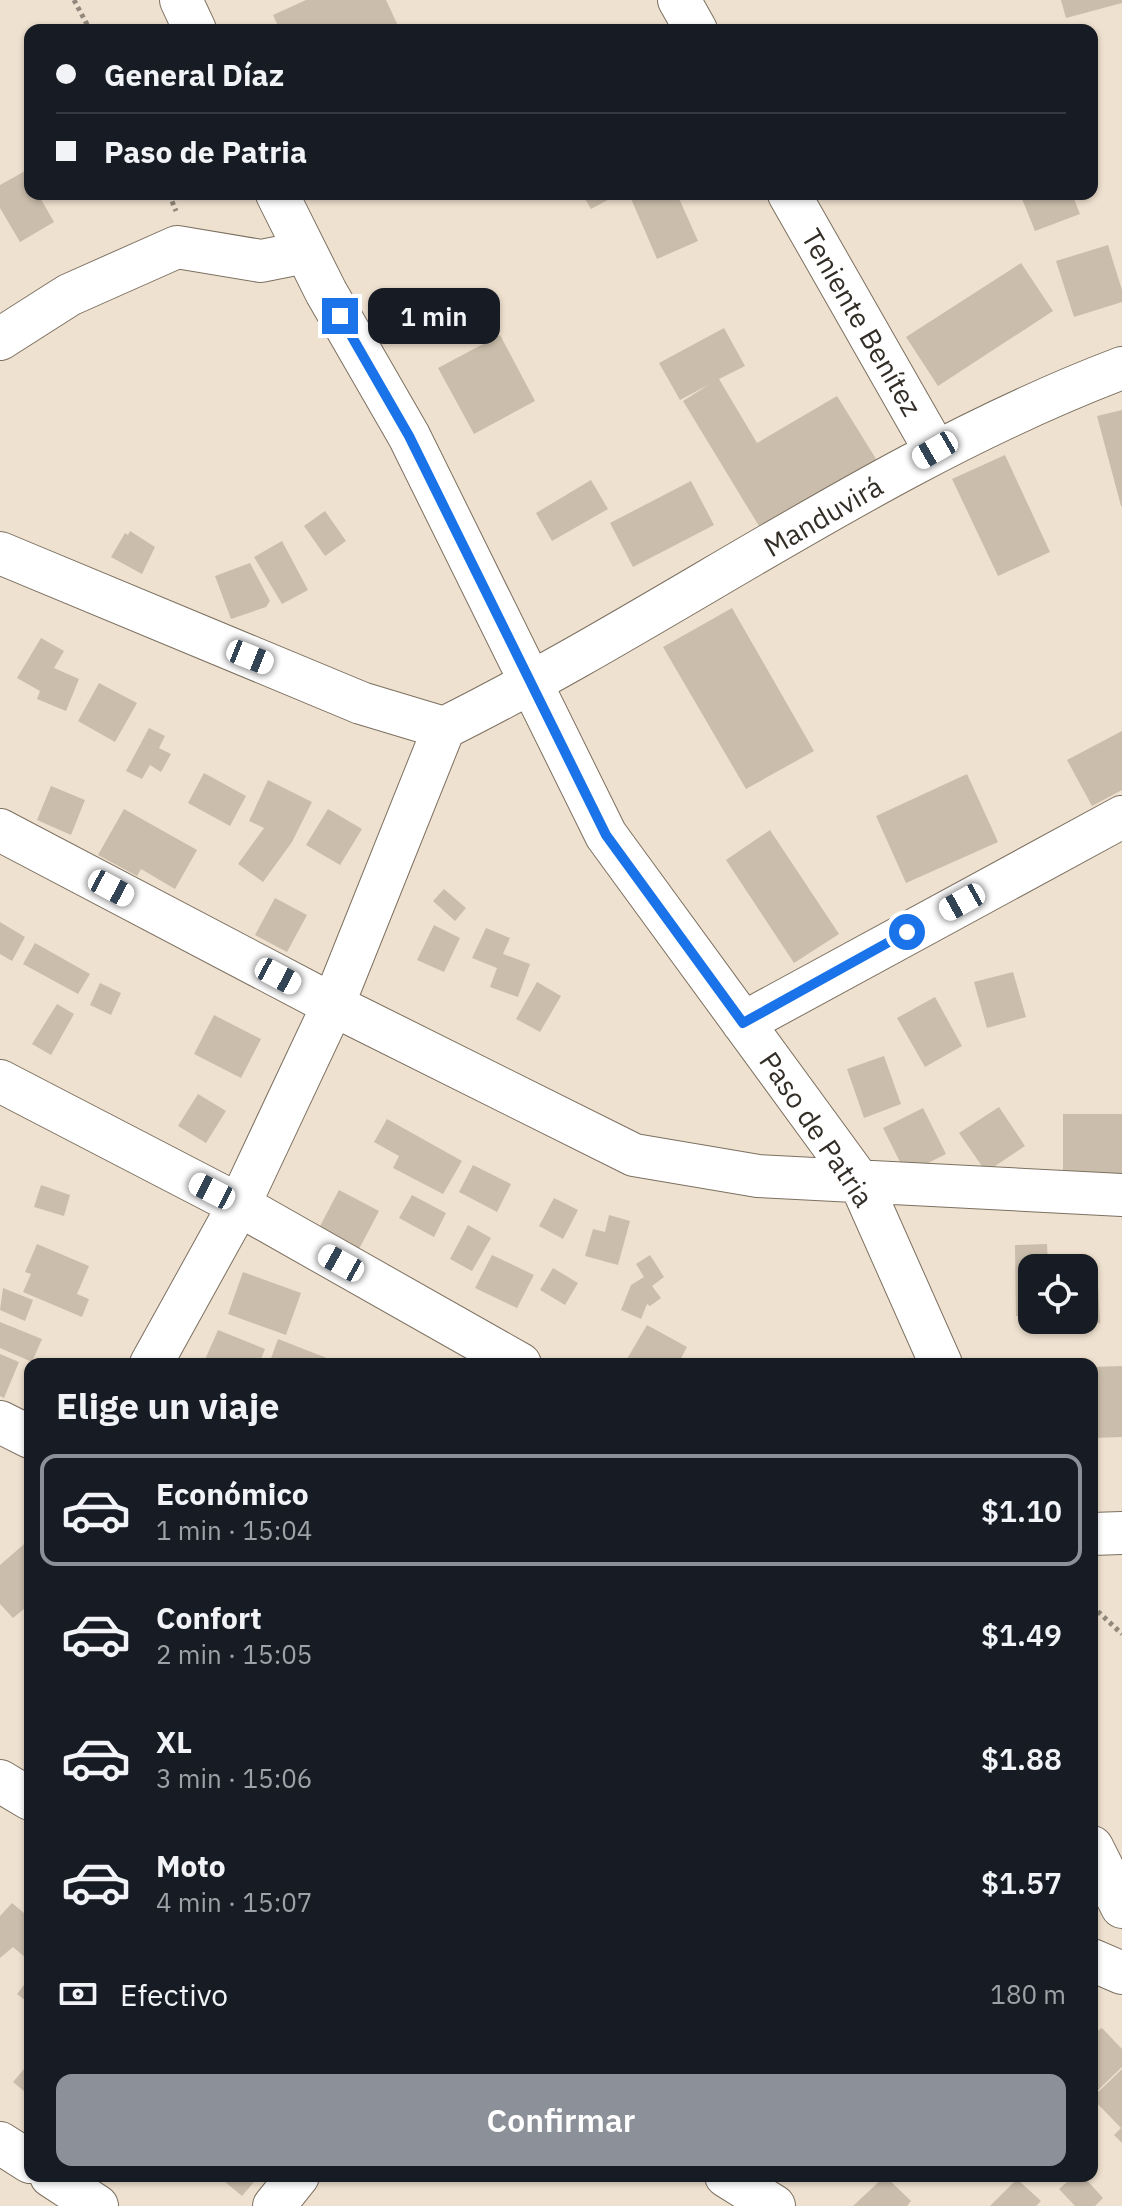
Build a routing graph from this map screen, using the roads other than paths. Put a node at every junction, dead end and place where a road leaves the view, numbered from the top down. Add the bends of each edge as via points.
1 (181, 0) edge
2 (679, 0) edge
3 (192, 24) edge
4 (693, 24) edge
5 (280, 200) edge
6 (792, 200) edge
7 (306, 252) junction
8 (0, 339) edge
9 (1122, 368) edge
10 (935, 450) junction
11 (0, 553) edge
12 (533, 684) junction
13 (444, 728) junction
14 (1122, 817) edge
15 (0, 830) edge
16 (333, 1005) junction
17 (743, 1023) junction
18 (0, 1081) edge
19 (861, 1184) junction
20 (1122, 1195) edge
21 (239, 1205) junction
22 (154, 1358) edge
23 (509, 1358) edge
24 (938, 1358) edge
25 (0, 1422) edge
26 (24, 1434) edge
27 (1122, 1533) edge
28 (1098, 1534) edge
29 (0, 1781) edge
30 (24, 1795) edge
31 (1098, 1859) edge
32 (1122, 1907) edge
33 (1098, 1963) edge
34 (1122, 1973) edge
35 (0, 2143) edge
36 (24, 2158) edge
37 (60, 2182) edge
38 (293, 2182) edge
39 (736, 2182) edge
40 (97, 2206) edge
41 (274, 2206) edge
42 (774, 2206) edge

1 - 3 street
2 - 4 street
5 - 7 street, Paso de Patria
6 - 10 street, Teniente Benítez
7 - 8 street via 261,261 177,247 69,295
7 - 12 street, Paso de Patria via 409,436
9 - 10 street, Manduvirá
10 - 12 street, Manduvirá
11 - 13 street via 361,703
12 - 13 street, Manduvirá
12 - 17 street, Paso de Patria via 606,835
13 - 16 street
14 - 17 street
15 - 16 street
16 - 19 street via 634,1155 758,1176
16 - 21 street
17 - 19 street, Paso de Patria
18 - 21 street
19 - 20 street
19 - 24 street, Paso de Patria
21 - 22 street
21 - 23 street
25 - 26 street
27 - 28 street
29 - 30 street
31 - 32 street
33 - 34 street
35 - 36 street
37 - 40 street
38 - 41 street
39 - 42 street

